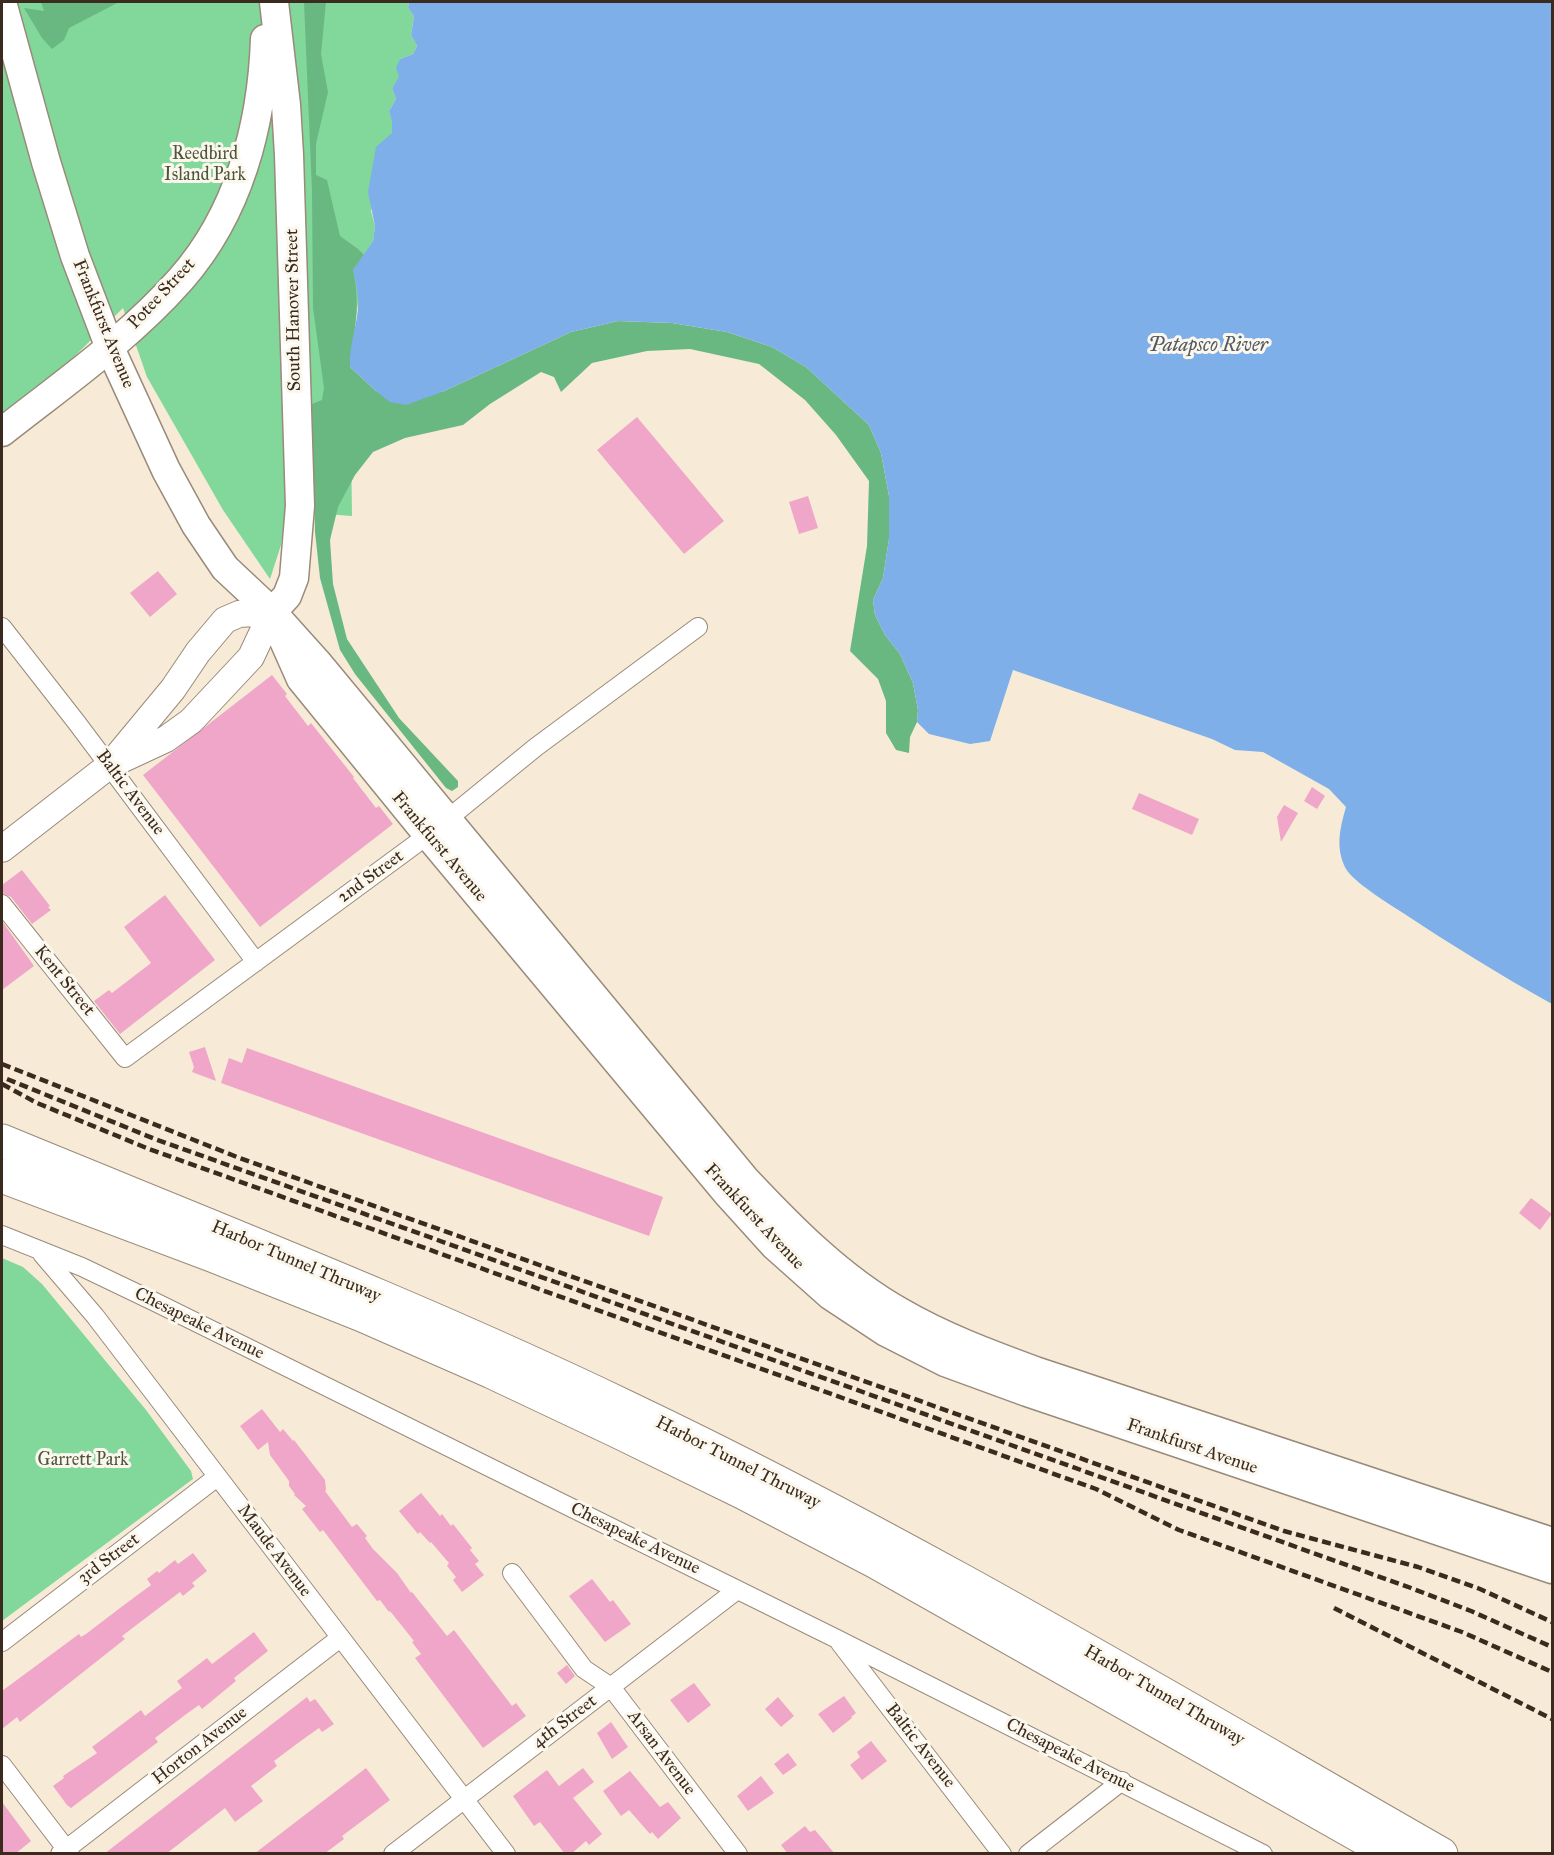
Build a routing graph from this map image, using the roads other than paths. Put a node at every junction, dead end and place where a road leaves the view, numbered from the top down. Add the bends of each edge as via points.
1 (2, 2) edge
2 (267, 2) edge
3 (274, 2) edge
4 (110, 348) junction
5 (2, 432) edge
6 (272, 612) junction
7 (2, 627) edge
8 (698, 627) dead end
9 (169, 694) junction
10 (191, 721) junction
11 (110, 765) junction
12 (437, 827) junction
13 (2, 849) edge
14 (2, 904) edge
15 (256, 962) junction
16 (125, 1058) joint
17 (2, 1141) edge
18 (4, 1177) edge
19 (2, 1235) edge
20 (39, 1251) junction
21 (217, 1477) junction
22 (1344, 1486) junction
23 (1552, 1542) edge
24 (1552, 1569) edge
25 (512, 1573) dead end
26 (737, 1590) junction
27 (340, 1638) junction
28 (837, 1639) junction
29 (2, 1642) edge
30 (610, 1687) junction
31 (2, 1765) edge
32 (1122, 1782) junction
33 (464, 1799) junction
34 (66, 1852) edge
35 (393, 1854) edge
36 (506, 1854) edge
37 (738, 1854) edge
38 (1002, 1854) edge
39 (1028, 1854) edge
40 (1263, 1854) edge
41 (1392, 1854) edge
42 (1441, 1854) edge

1 - 4 main road, Frankfurst Avenue via 46,162
2 - 4 main road, Potee Street via 260,108 232,198 182,278
3 - 6 main road, South Hanover Street via 290,155 300,506 294,578 287,596
4 - 5 main road, Potee Street
4 - 6 main road, Frankfurst Avenue via 196,525 225,568
6 - 9 main road, South Hanover Street via 238,614 225,620
6 - 10 main road, South Hanover Street via 251,657
6 - 12 main road, Frankfurst Avenue via 316,662
7 - 11 street, Baltic Avenue
8 - 12 street, 2nd Street via 536,747
9 - 10 main road
9 - 11 main road, South Hanover Street
10 - 11 main road, South Hanover Street via 166,739
11 - 13 main road, South Hanover Street
11 - 15 street, Baltic Avenue
12 - 15 street, 2nd Street
12 - 22 main road, Frankfurst Avenue via 744,1178 793,1230 847,1277 900,1312 956,1341
14 - 16 street, Kent Street
15 - 16 street, 2nd Street
17 - 42 highway, Harbor Tunnel Thruway via 385,1299 668,1427 887,1539
18 - 41 highway, Harbor Tunnel Thruway via 362,1315 492,1372 742,1492 876,1562
19 - 20 street, Chesapeake Avenue
20 - 21 street, Maude Avenue via 95,1316
20 - 26 street, Chesapeake Avenue via 155,1302
21 - 27 street, Maude Avenue
21 - 29 street, 3rd Street
22 - 23 main road, Frankfurst Avenue
22 - 24 main road, Frankfurst Avenue
25 - 30 street, Arsan Avenue via 584,1669
26 - 28 street, Chesapeake Avenue
26 - 30 street, 4th Street
27 - 33 street, Maude Avenue
27 - 34 street, Horton Avenue
28 - 32 street, Chesapeake Avenue
28 - 38 street, Baltic Avenue
30 - 33 street, 4th Street
30 - 37 street, Arsan Avenue
31 - 34 street
32 - 39 street
32 - 40 street, Chesapeake Avenue
33 - 35 street, 4th Street
33 - 36 street, Maude Avenue

